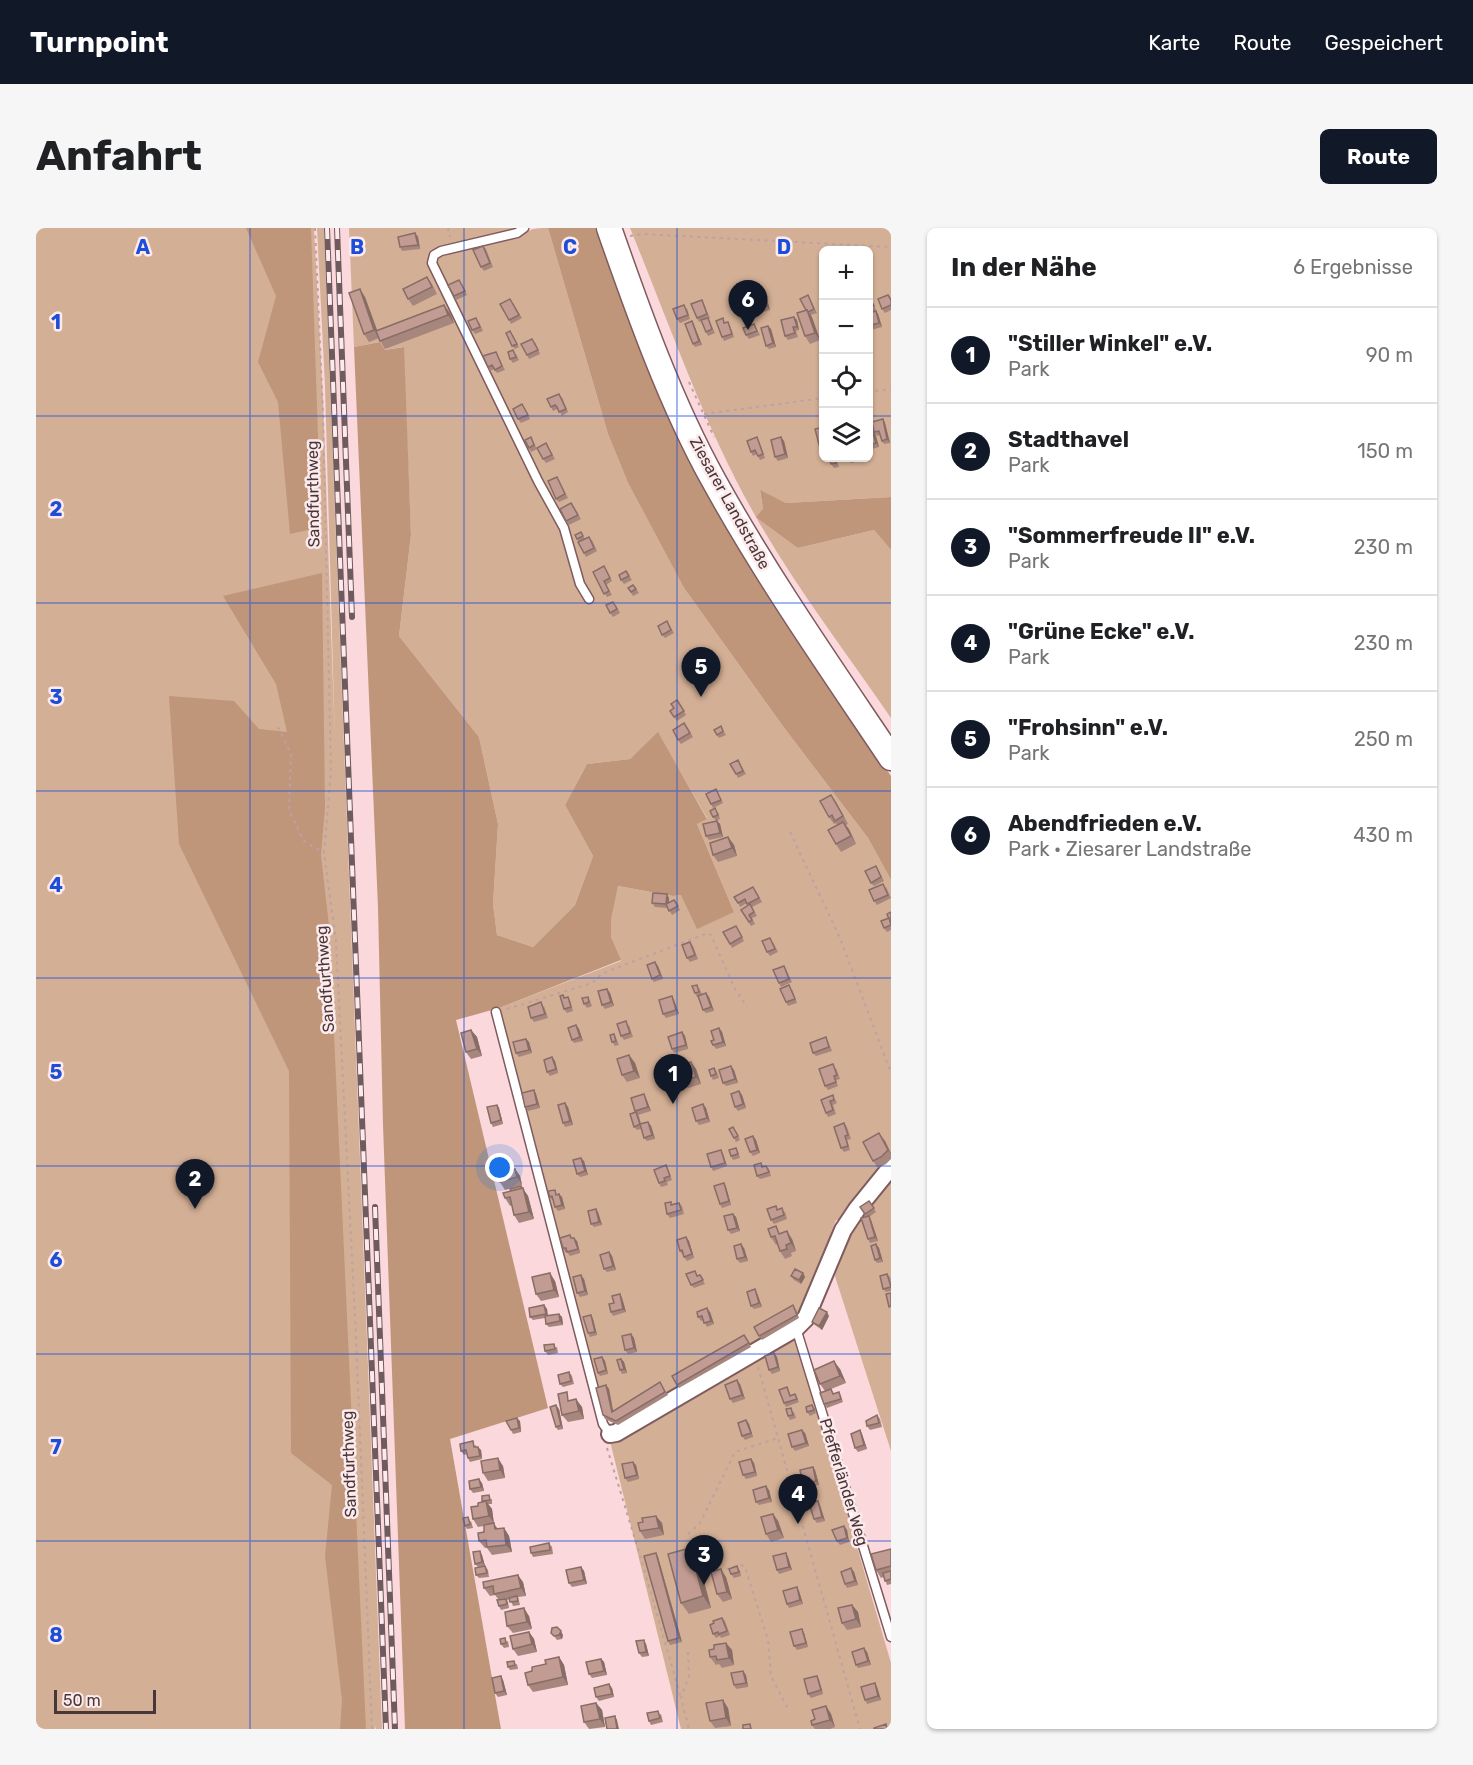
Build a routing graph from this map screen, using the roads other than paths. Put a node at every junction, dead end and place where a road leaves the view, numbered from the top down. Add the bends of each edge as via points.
1 (524, 228) edge
2 (620, 233) edge
3 (589, 599) dead end
4 (891, 758) edge
5 (496, 1012) road end
6 (891, 1167) edge
7 (796, 1328) junction
8 (607, 1437) joint
9 (891, 1637) edge

1 - 3 lane via 441,251 434,255 432,263 564,528 579,584
2 - 4 main road, Ziesarer Landstraße via 660,364 713,480 795,616
5 - 8 lane
6 - 7 street via 843,1230 806,1318
7 - 8 street
7 - 9 lane, Pfefferländer Weg

